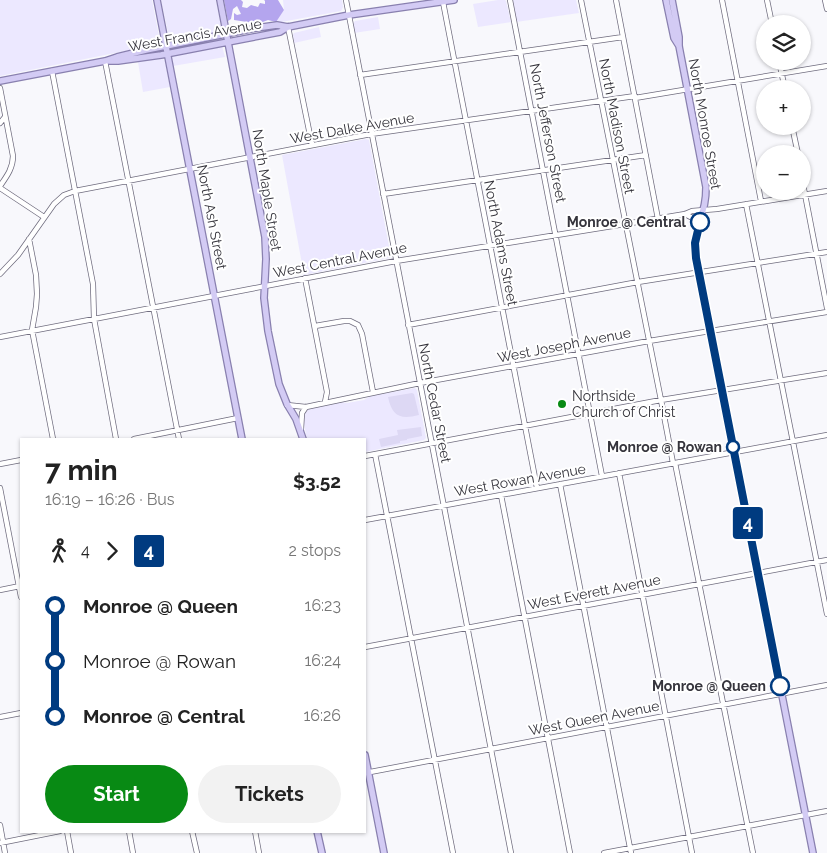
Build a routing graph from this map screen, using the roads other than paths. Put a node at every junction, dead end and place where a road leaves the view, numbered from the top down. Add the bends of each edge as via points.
1 (157, 0) edge
2 (220, 0) edge
3 (346, 0) edge
4 (454, 0) edge
5 (510, 0) edge
6 (581, 0) edge
7 (616, 0) edge
8 (666, 0) edge
9 (672, 0) edge
10 (722, 0) edge
11 (767, 0) edge
12 (825, 0) edge
13 (443, 2) junction
14 (827, 9) edge
15 (770, 15) edge
16 (349, 16) junction
17 (288, 27) junction
18 (227, 34) junction
19 (623, 37) junction
20 (228, 42) junction
21 (589, 42) junction
22 (166, 46) junction
23 (679, 46) junction
24 (520, 52) junction
25 (168, 54) junction
26 (105, 61) junction
27 (454, 61) junction
28 (827, 66) edge
29 (781, 70) edge
30 (52, 71) junction
31 (782, 73) junction
32 (360, 75) junction
33 (738, 80) junction
34 (783, 80) edge
35 (0, 81) edge
36 (0, 88) edge
37 (687, 89) junction
38 (635, 97) junction
39 (601, 100) junction
40 (532, 111) junction
41 (6, 117) junction
42 (466, 120) junction
43 (0, 123) edge
44 (371, 134) junction
45 (312, 145) junction
46 (646, 155) junction
47 (250, 158) junction
48 (612, 160) junction
49 (190, 169) junction
50 (543, 170) junction
51 (477, 180) junction
52 (129, 181) junction
53 (0, 187) edge
54 (75, 191) junction
55 (827, 191) edge
56 (811, 193) edge
57 (383, 194) junction
58 (767, 200) edge
59 (807, 200) edge
60 (761, 201) junction
61 (746, 204) junction
62 (704, 210) junction
63 (685, 214) junction
64 (44, 217) junction
65 (658, 219) junction
66 (700, 222) junction
67 (625, 224) junction
68 (556, 236) junction
69 (29, 239) junction
70 (490, 246) junction
71 (827, 252) edge
72 (817, 254) junction
73 (396, 261) junction
74 (758, 263) junction
75 (698, 273) junction
76 (0, 274) edge
77 (305, 278) junction
78 (638, 282) junction
79 (264, 286) junction
80 (567, 295) junction
81 (214, 296) junction
82 (153, 307) junction
83 (502, 307) junction
84 (827, 308) edge
85 (827, 312) edge
86 (94, 319) junction
87 (769, 322) junction
88 (408, 325) junction
89 (315, 326) junction
90 (32, 330) junction
91 (710, 332) junction
92 (0, 336) edge
93 (649, 340) junction
94 (578, 354) junction
95 (512, 366) junction
96 (827, 373) edge
97 (781, 381) junction
98 (420, 383) junction
99 (721, 390) junction
100 (373, 392) junction
101 (661, 400) junction
102 (325, 402) junction
103 (287, 404) junction
104 (306, 407) junction
105 (590, 413) junction
106 (238, 418) junction
107 (524, 426) junction
108 (301, 429) junction
109 (178, 430) junction
110 (827, 435) edge
111 (53, 438) edge
112 (116, 438) edge
113 (139, 438) edge
114 (179, 438) edge
115 (242, 438) edge
116 (304, 438) edge
117 (793, 441) junction
118 (432, 443) junction
119 (734, 452) junction
120 (375, 454) junction
121 (366, 456) edge
122 (20, 460) edge
123 (674, 463) junction
124 (0, 464) edge
125 (619, 473) junction
126 (602, 476) junction
127 (560, 484) junction
128 (0, 488) edge
129 (536, 488) junction
130 (501, 495) junction
131 (444, 505) junction
132 (388, 516) junction
133 (366, 520) edge
134 (827, 560) edge
135 (817, 562) junction
136 (757, 573) junction
137 (699, 583) junction
138 (20, 586) edge
139 (0, 590) edge
140 (642, 594) junction
141 (583, 606) junction
142 (827, 614) edge
143 (525, 616) junction
144 (467, 627) junction
145 (411, 638) junction
146 (366, 647) edge
147 (827, 685) edge
148 (781, 694) junction
149 (723, 705) junction
150 (20, 713) edge
151 (666, 716) junction
152 (0, 717) edge
153 (607, 726) junction
154 (548, 738) junction
155 (491, 749) junction
156 (434, 759) junction
157 (367, 772) edge
158 (827, 810) edge
159 (805, 815) junction
160 (0, 825) edge
161 (747, 826) junction
162 (50, 833) edge
163 (66, 833) edge
164 (129, 833) edge
165 (192, 833) edge
166 (255, 833) edge
167 (317, 833) edge
168 (689, 837) junction
169 (2, 843) edge
170 (630, 851) edge
171 (6, 853) edge
172 (71, 853) edge
173 (133, 853) edge
174 (196, 853) edge
175 (259, 853) edge
176 (322, 853) edge
177 (384, 853) edge
178 (453, 853) edge
179 (511, 853) edge
180 (570, 853) edge
181 (604, 853) edge
182 (692, 853) edge
183 (753, 853) edge
184 (813, 853) edge

1 - 22 main road, North Ash Street
2 - 18 main road, North Maple Street
3 - 16 street, North Cedar Street
4 - 13 main road, West Francis Avenue
5 - 24 street, North Jefferson Street
6 - 21 street, North Madison Street
7 - 19 street
8 - 23 main road, North Monroe Street via 674,38
9 - 23 main road, North Monroe Street
10 - 33 street
11 - 15 street
12 - 14 street
13 - 16 main road, West Francis Avenue
13 - 27 street, North Adams Street
16 - 17 main road, West Francis Avenue
16 - 32 street, North Cedar Street
17 - 18 main road, West Francis Avenue
17 - 20 main road, West Francis Avenue via 280,32
17 - 45 street
18 - 20 main road, North Maple Street
18 - 22 main road, West Francis Avenue
19 - 21 street
19 - 38 street
20 - 25 main road, West Francis Avenue
20 - 47 main road, North Maple Street
21 - 24 street
21 - 39 street, North Madison Street
22 - 25 main road, North Ash Street
22 - 26 main road, West Francis Avenue
23 - 37 main road, North Monroe Street
24 - 27 street
24 - 40 street, North Jefferson Street
25 - 26 main road, West Francis Avenue
25 - 49 main road, North Ash Street
26 - 30 main road, West Francis Avenue
26 - 52 street
27 - 32 street
27 - 42 street, North Adams Street
28 - 31 street, West Dalke Avenue
29 - 31 street
30 - 35 main road, West Francis Avenue
30 - 54 street
31 - 33 street, West Dalke Avenue
31 - 34 street
32 - 44 street, North Cedar Street
33 - 37 street, West Dalke Avenue
33 - 60 street
36 - 41 street
37 - 38 street, West Dalke Avenue
37 - 62 main road, North Monroe Street via 706,187
38 - 39 street, West Dalke Avenue
38 - 46 street
39 - 40 street, West Dalke Avenue
39 - 48 street, North Madison Street
40 - 42 street, West Dalke Avenue
40 - 50 street, North Jefferson Street
41 - 43 street
41 - 53 street via 13,163
42 - 44 street, West Dalke Avenue
42 - 51 street, North Adams Street
44 - 45 street, West Dalke Avenue
44 - 57 street, North Cedar Street
45 - 47 street, West Dalke Avenue
46 - 48 street
46 - 65 street
47 - 49 street, West Dalke Avenue
47 - 79 main road, North Maple Street via 266,248
48 - 50 street
48 - 67 street, North Madison Street
49 - 52 street, West Dalke Avenue
49 - 81 main road, North Ash Street
50 - 51 street
50 - 68 street, North Jefferson Street
51 - 57 street
51 - 70 street, North Adams Street
52 - 54 street, West Dalke Avenue
52 - 82 street
53 - 64 street
54 - 64 street via 64,195
54 - 86 street via 92,284
55 - 56 street, West Central Avenue
57 - 73 street, North Cedar Street
58 - 60 street, West Central Avenue
59 - 72 street
60 - 61 street, West Central Avenue
61 - 62 street, West Central Avenue
61 - 74 street
62 - 63 street, West Central Avenue
62 - 66 main road, North Monroe Street
63 - 65 street, West Central Avenue
63 - 66 street
64 - 69 street
65 - 67 street, West Central Avenue
66 - 75 main road, North Monroe Street via 695,243
67 - 68 street, West Central Avenue
67 - 78 street, North Madison Street
68 - 70 street, West Central Avenue
68 - 80 street, North Jefferson Street
69 - 76 street
69 - 90 street via 37,294
70 - 73 street, West Central Avenue
70 - 83 street, North Adams Street
71 - 72 street
72 - 74 street
72 - 84 street
73 - 77 street, West Central Avenue
73 - 88 street, North Cedar Street
74 - 75 street
74 - 87 street
75 - 78 street
75 - 91 main road, North Monroe Street
77 - 79 street, West Central Avenue
77 - 89 street
78 - 80 street
78 - 93 street, North Madison Street
79 - 81 street, West Central Avenue
79 - 103 main road, North Maple Street via 264,308 275,367
80 - 83 street
80 - 94 street, North Jefferson Street
81 - 82 street, West Central Avenue
81 - 106 main road, North Ash Street
82 - 86 street, West Central Avenue
82 - 109 street
83 - 88 street
83 - 95 street, North Adams Street
85 - 87 street, West Joseph Avenue
86 - 90 street, West Central Avenue
86 - 112 street
87 - 91 street, West Joseph Avenue
87 - 97 street
88 - 98 street, North Cedar Street
89 - 100 street via 344,320 358,325
89 - 102 street via 327,392
90 - 92 street, West Central Avenue
90 - 111 street
91 - 93 street, West Joseph Avenue
91 - 99 main road, North Monroe Street
93 - 94 street, West Joseph Avenue
93 - 101 street, North Madison Street
94 - 95 street, West Joseph Avenue
94 - 105 street, North Jefferson Street
95 - 98 street, West Joseph Avenue
95 - 107 street, North Adams Street
96 - 97 street
97 - 99 street
97 - 117 street
98 - 100 street, West Joseph Avenue
98 - 118 street, North Cedar Street
99 - 101 street
99 - 119 main road, North Monroe Street
100 - 102 street, West Joseph Avenue
101 - 105 street
101 - 123 street, North Madison Street
102 - 104 street, West Joseph Avenue
103 - 104 street
103 - 108 main road, North Maple Street
104 - 108 street via 302,413
105 - 107 street
105 - 126 street, North Jefferson Street
106 - 109 street
106 - 115 main road, North Ash Street
107 - 118 street
107 - 129 street, North Adams Street
108 - 116 main road, North Maple Street
109 - 113 street
109 - 114 street
110 - 117 street, West Rowan Avenue
117 - 119 street, West Rowan Avenue
117 - 135 street
118 - 120 street
118 - 131 street, North Cedar Street
119 - 123 street, West Rowan Avenue
119 - 136 main road, North Monroe Street
120 - 121 street
120 - 132 street
122 - 124 street
123 - 125 street, West Rowan Avenue
123 - 137 street, North Madison Street
125 - 126 street, West Rowan Avenue
125 - 140 street
126 - 127 street, West Rowan Avenue
127 - 129 street, West Rowan Avenue
127 - 141 street
128 - 138 street
129 - 130 street, West Rowan Avenue
130 - 131 street, West Rowan Avenue
130 - 143 street
131 - 132 street, West Rowan Avenue
131 - 144 street, North Cedar Street
132 - 133 street, West Rowan Avenue
132 - 145 street
134 - 135 street, West Everett Avenue
135 - 136 street, West Everett Avenue
135 - 142 street
136 - 137 street, West Everett Avenue
136 - 148 main road, North Monroe Street
137 - 140 street, West Everett Avenue
137 - 149 street, North Madison Street
138 - 139 street
140 - 141 street, West Everett Avenue
140 - 151 street
141 - 143 street, West Everett Avenue
141 - 153 street
143 - 144 street, West Everett Avenue
143 - 154 street
144 - 145 street, West Everett Avenue
144 - 155 street, North Cedar Street
145 - 146 street, West Everett Avenue
145 - 156 street
147 - 148 street, West Queen Avenue
148 - 149 street, West Queen Avenue
148 - 159 main road, North Monroe Street
149 - 151 street, West Queen Avenue
149 - 161 street, North Madison Street
150 - 152 street
151 - 153 street, West Queen Avenue
151 - 168 street
153 - 154 street, West Queen Avenue
153 - 170 street
154 - 155 street, West Queen Avenue
154 - 180 street
155 - 156 street, West Queen Avenue
155 - 179 street, North Cedar Street
156 - 157 street, West Queen Avenue
156 - 178 street
157 - 177 main road
158 - 159 street
159 - 161 street
159 - 184 main road, North Monroe Street
160 - 169 street
161 - 168 street
161 - 183 street, North Madison Street
162 - 169 street
163 - 172 street
164 - 173 street
165 - 174 street
166 - 175 street
167 - 176 main road
168 - 170 street
168 - 182 street
169 - 171 street
170 - 181 street

